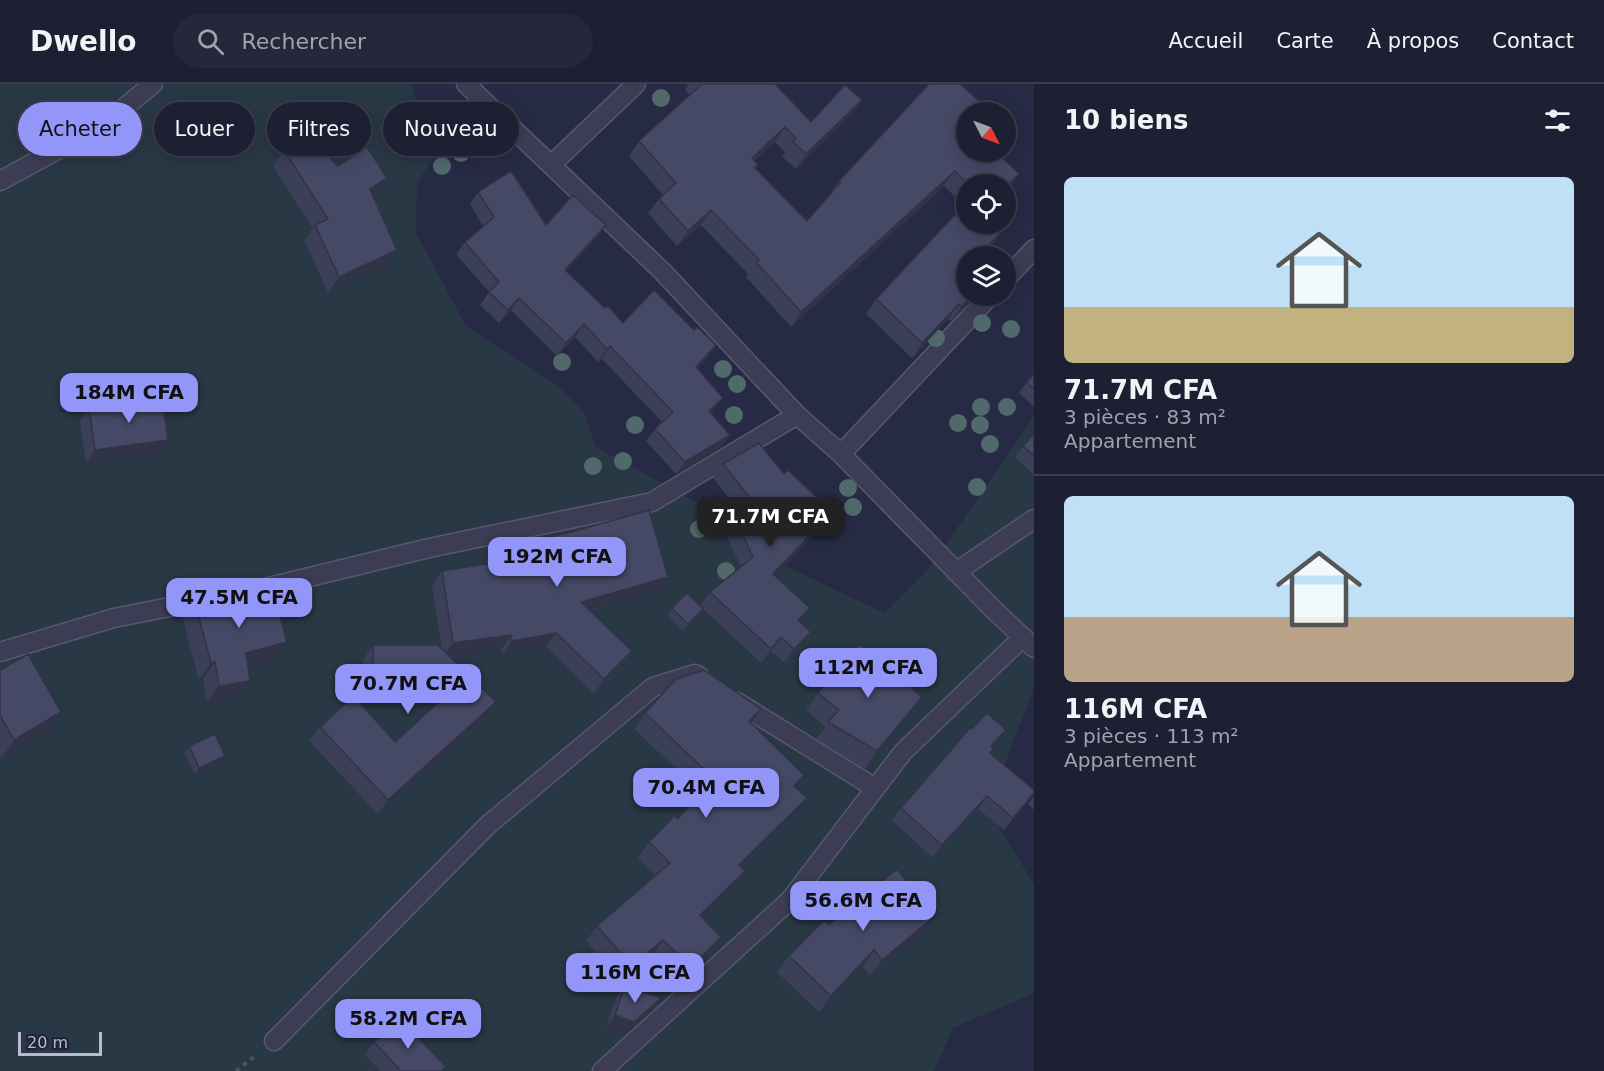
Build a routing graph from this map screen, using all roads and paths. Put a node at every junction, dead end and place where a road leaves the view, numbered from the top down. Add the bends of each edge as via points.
1 (153, 84) edge
2 (466, 84) edge
3 (636, 84) edge
4 (551, 165) junction
5 (0, 181) edge
6 (1034, 249) edge
7 (1016, 268) edge
8 (981, 306) edge
9 (797, 415) junction
10 (841, 454) junction
11 (1034, 519) edge
12 (956, 572) junction
13 (1028, 643) edge
14 (0, 652) edge
15 (875, 788) junction
16 (274, 1041) dead end
17 (602, 1071) edge

1 - 5 street via 103,125
2 - 4 street
3 - 4 street
4 - 9 street via 663,272
6 - 7 street
8 - 10 street
9 - 10 street
9 - 14 street via 652,502 114,618
10 - 12 street
11 - 12 street
12 - 13 street
13 - 15 street via 903,752
15 - 16 street via 695,674 653,687 488,825
15 - 17 street via 790,900

